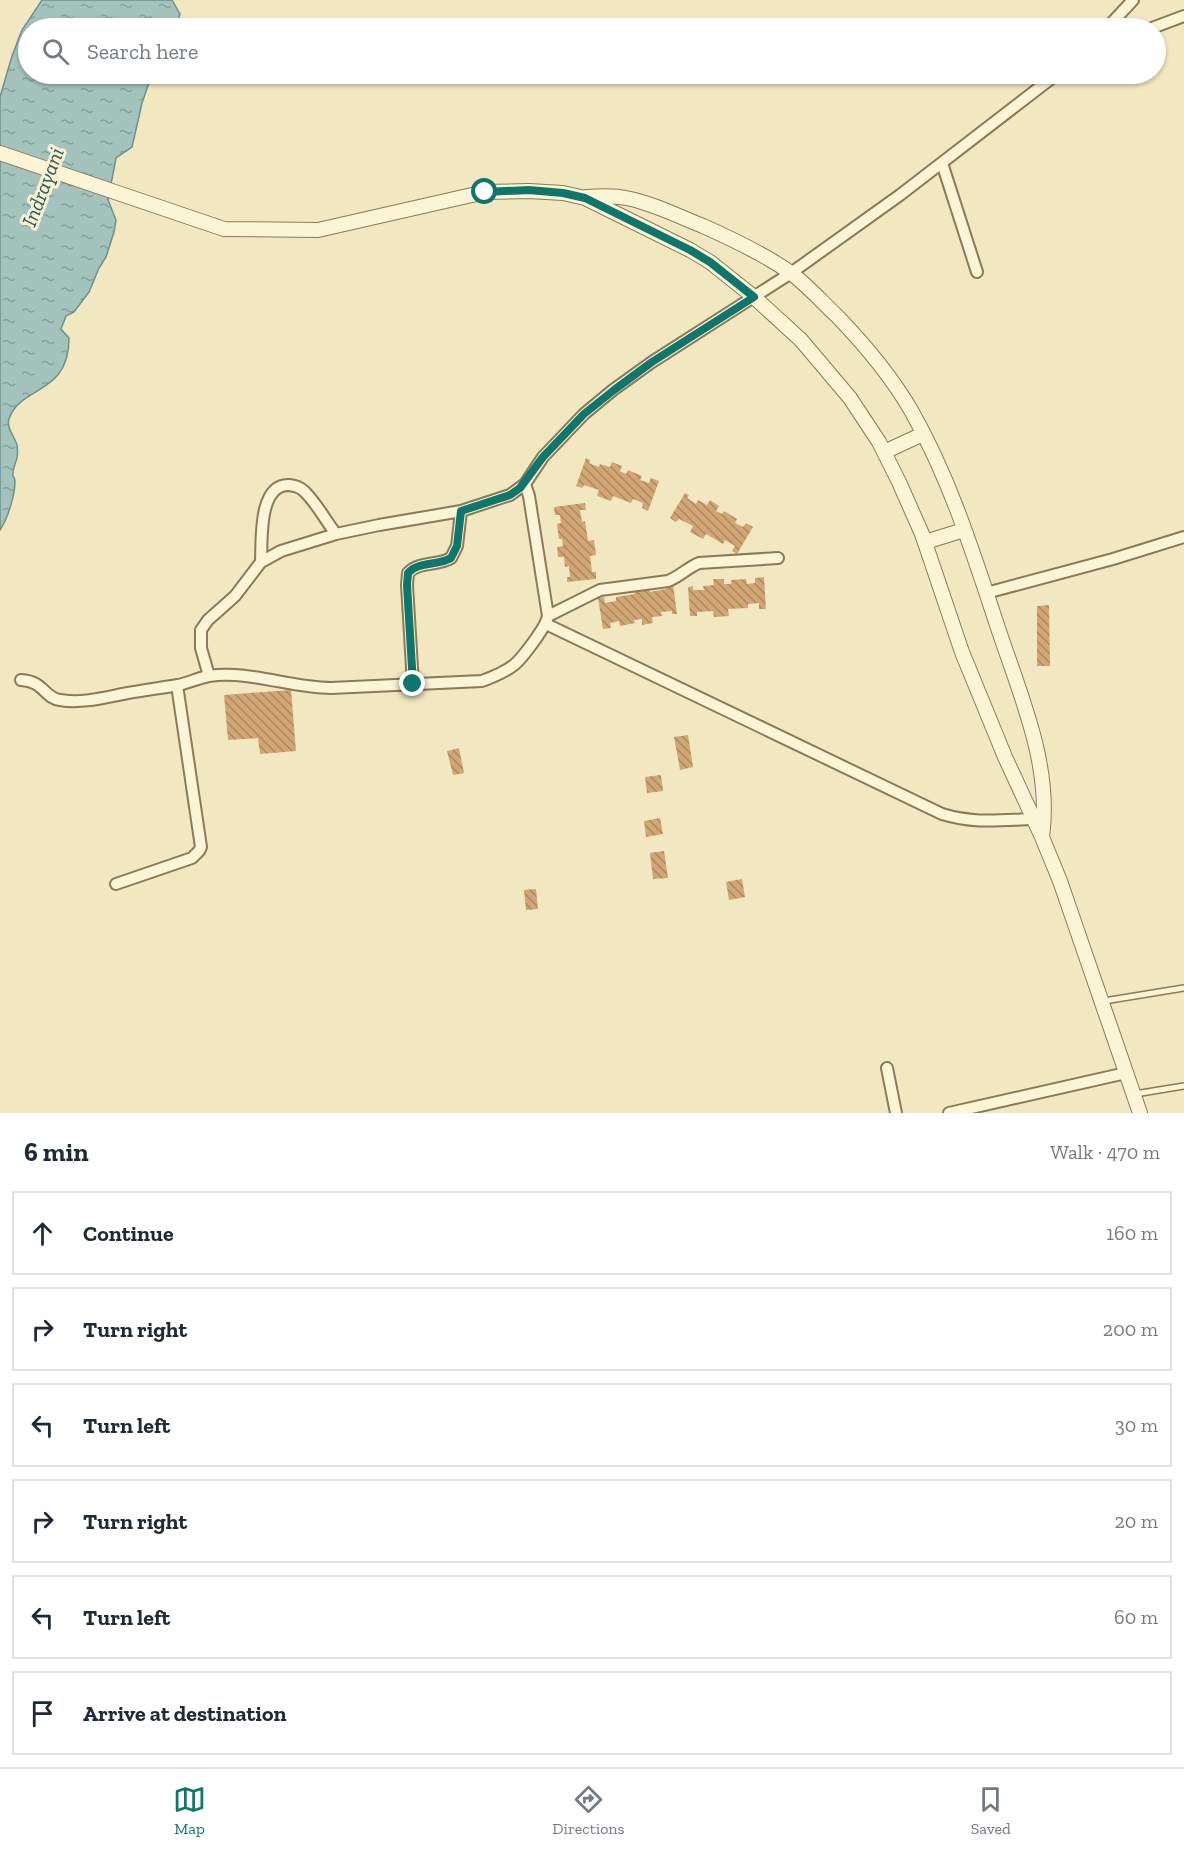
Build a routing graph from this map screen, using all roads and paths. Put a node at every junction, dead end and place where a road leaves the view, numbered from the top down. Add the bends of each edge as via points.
1 (1133, 0) edge
2 (1184, 16) edge
3 (1116, 18) edge
4 (1166, 23) edge
5 (1044, 84) edge
6 (0, 153) edge
7 (942, 163) junction
8 (585, 198) junction
9 (977, 272) dead end
10 (791, 273) junction
11 (754, 297) junction
12 (923, 434) junction
13 (884, 452) junction
14 (525, 484) junction
15 (461, 511) junction
16 (964, 530) junction
17 (336, 534) junction
18 (1184, 537) edge
19 (925, 542) junction
20 (778, 558) dead end
21 (261, 562) junction
22 (986, 593) junction
23 (547, 620) junction
24 (209, 676) junction
25 (21, 680) dead end
26 (413, 684) junction
27 (177, 685) junction
28 (1034, 819) junction
29 (1042, 837) junction
30 (116, 884) dead end
31 (1184, 988) edge
32 (1102, 1001) junction
33 (886, 1068) dead end
34 (1126, 1073) junction
35 (1184, 1086) edge
36 (1133, 1094) junction
37 (896, 1113) edge
38 (949, 1113) edge
39 (1140, 1113) edge

1 - 3 street
2 - 4 street
5 - 7 street
6 - 8 street via 224,229 318,230 485,192 529,190
7 - 9 street
7 - 10 street
8 - 10 street via 627,198 664,210 727,237
8 - 11 street via 690,250
10 - 11 street
10 - 12 street via 836,315 881,366
11 - 13 street via 828,370
11 - 14 street via 606,396 543,457
12 - 13 street
12 - 16 street
13 - 19 street
14 - 15 street via 510,495
14 - 23 street
15 - 17 street
15 - 26 street via 457,546 451,558 417,566 408,573
16 - 19 street
16 - 22 street
17 - 21 street via 281,551
17 - 21 street via 307,493 299,487 283,485 275,489 268,501
18 - 22 street
19 - 28 street via 962,652
20 - 23 street via 704,562 668,581 600,590
21 - 24 street via 201,630 201,648
22 - 29 street via 1033,733 1045,800
23 - 26 street via 516,665 500,674 483,681
23 - 28 street via 942,814 980,821
24 - 26 street via 242,676 312,688
24 - 27 street
25 - 27 street via 30,680 54,699 64,700 88,700
27 - 30 street via 201,847 192,858
28 - 29 street
29 - 32 street
31 - 32 lane
32 - 34 street
33 - 37 street
34 - 36 street
34 - 38 street
35 - 36 lane
36 - 39 street

